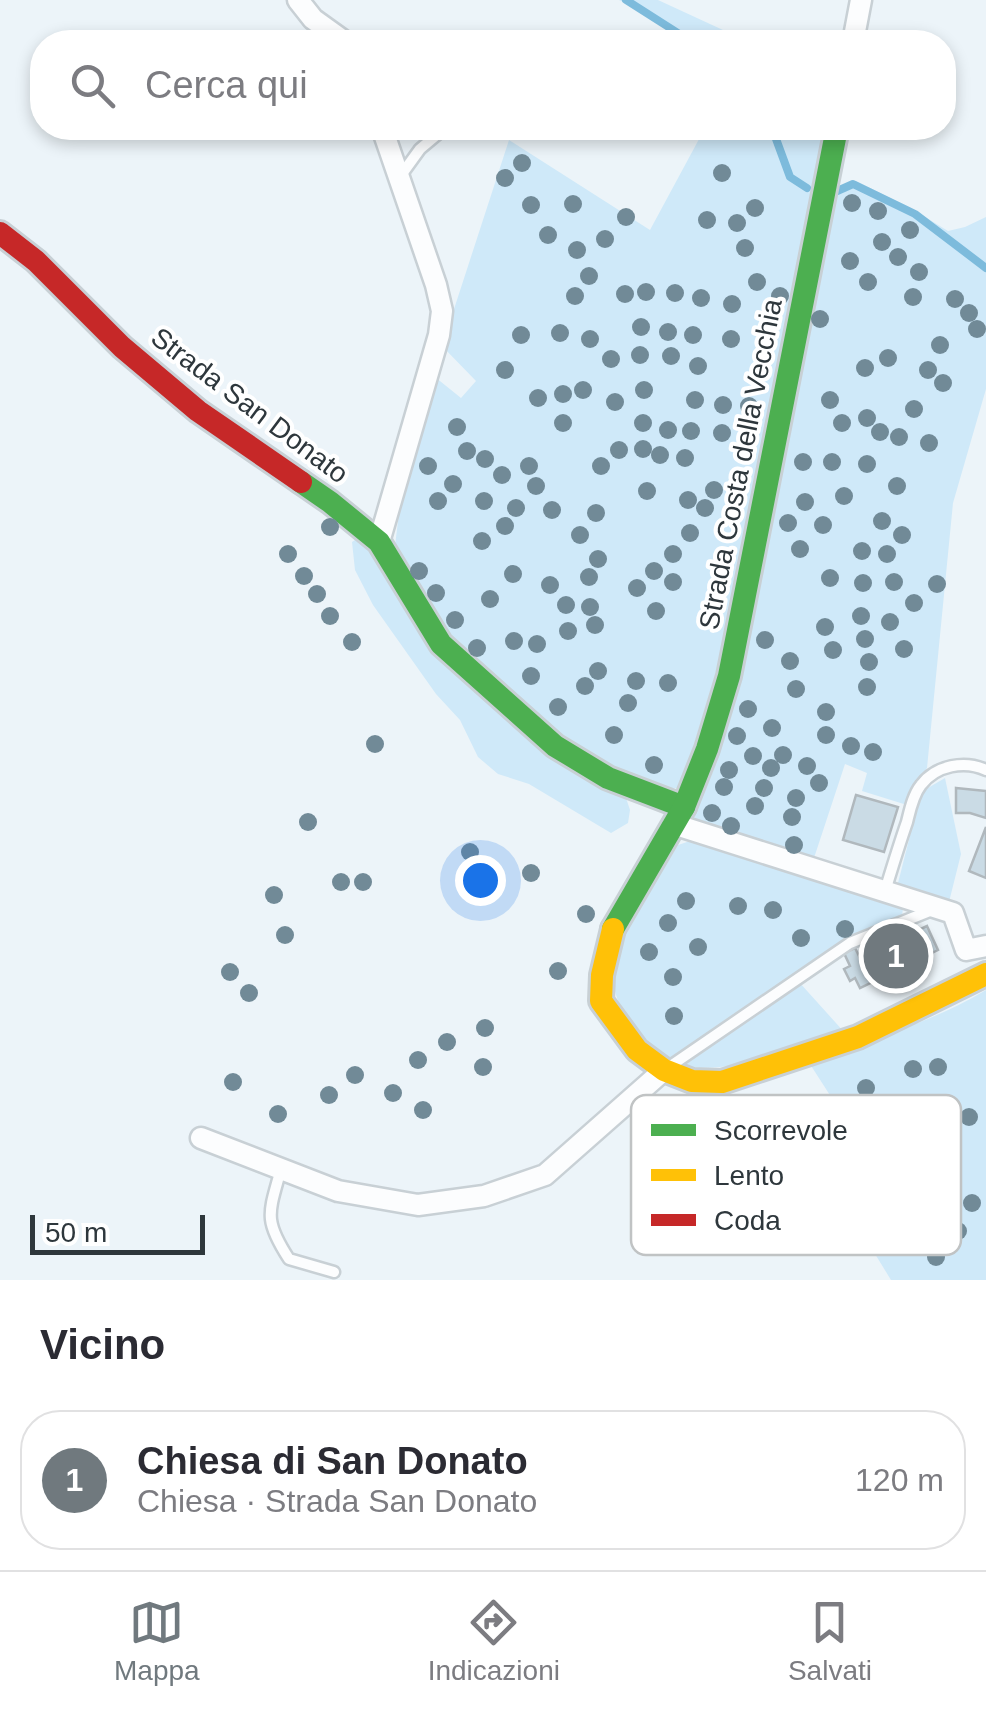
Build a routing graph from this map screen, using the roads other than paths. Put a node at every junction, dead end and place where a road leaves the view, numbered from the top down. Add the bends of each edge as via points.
1 (298, 0) edge
2 (860, 0) edge
3 (329, 30) edge
4 (854, 30) edge
5 (386, 140) edge
6 (430, 140) edge
7 (834, 140) edge
8 (399, 178) junction
9 (0, 233) edge
10 (379, 542) junction
11 (986, 770) edge
12 (678, 815) junction
13 (885, 891) junction
14 (938, 908) junction
15 (986, 946) edge
16 (986, 974) edge
17 (664, 1070) junction
18 (636, 1095) edge
19 (631, 1100) edge
20 (201, 1138) dead end
21 (281, 1169) junction
22 (334, 1272) dead end

1 - 3 street
2 - 4 street
5 - 8 street
6 - 8 lane
7 - 12 street, Strada Costa della Vecchia via 728,676
8 - 10 street via 442,311
9 - 10 street, Strada San Donato via 198,411
10 - 12 street, Strada San Donato via 441,644 554,746
11 - 13 lane via 953,766 922,784
12 - 13 street, Strada San Donato
12 - 17 street via 614,925 602,975 601,1001 636,1050
13 - 14 street, Strada San Donato
14 - 15 street via 954,913 966,950
14 - 17 lane via 850,943
16 - 17 street via 858,1037 722,1082 692,1081
17 - 18 street
19 - 21 street via 545,1175 484,1196 418,1205 338,1191
20 - 21 street
21 - 22 lane via 268,1215 274,1236 288,1258

